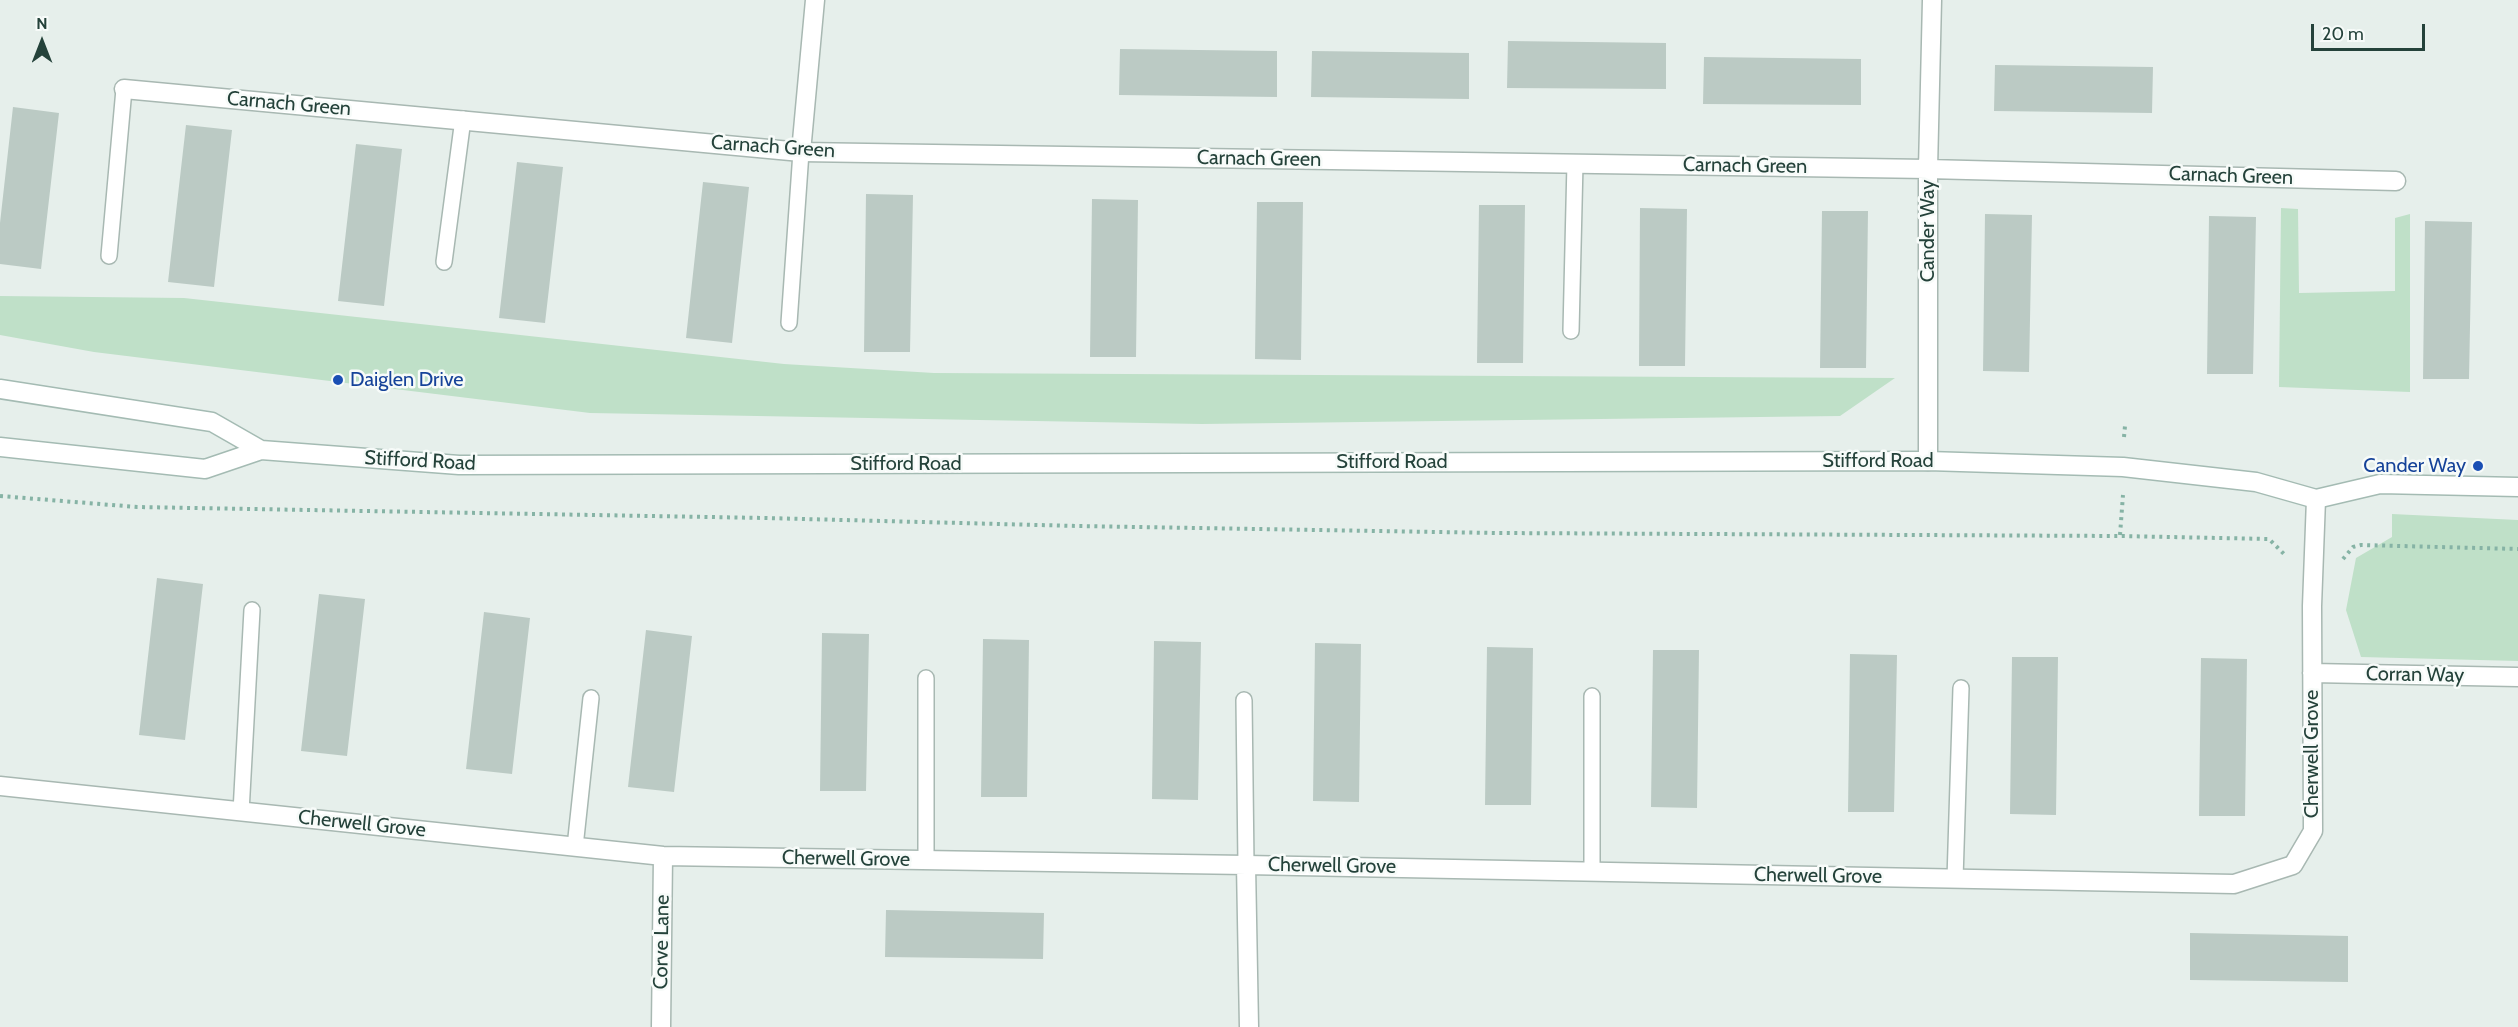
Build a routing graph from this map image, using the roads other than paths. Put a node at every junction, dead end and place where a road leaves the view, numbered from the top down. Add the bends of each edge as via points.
1 (815, 0) edge
2 (1932, 0) edge
3 (124, 89) joint
4 (463, 119) junction
5 (801, 152) junction
6 (1575, 164) junction
7 (1928, 168) junction
8 (2396, 181) dead end
9 (109, 256) dead end
10 (444, 262) dead end
11 (789, 323) dead end
12 (1571, 331) dead end
13 (0, 389) edge
14 (0, 447) edge
15 (261, 450) junction
16 (1928, 461) junction
17 (2518, 487) edge
18 (2316, 499) junction
19 (252, 610) dead end
20 (2312, 673) junction
21 (2518, 677) edge
22 (926, 678) dead end
23 (1961, 688) dead end
24 (1592, 696) dead end
25 (591, 699) dead end
26 (1244, 700) dead end
27 (0, 786) edge
28 (241, 812) junction
29 (575, 847) junction
30 (663, 856) junction
31 (926, 860) junction
32 (1246, 865) junction
33 (1592, 872) junction
34 (1955, 879) junction
35 (661, 1027) edge
36 (1249, 1027) edge

1 - 5 street
2 - 7 street, Cander Way
3 - 4 street, Carnach Green
3 - 9 lane
4 - 5 street, Carnach Green
4 - 10 lane
5 - 6 street, Carnach Green
5 - 11 lane
6 - 7 street, Carnach Green
6 - 12 lane
7 - 8 street, Carnach Green
7 - 16 street, Cander Way
13 - 15 street, Stifford Road via 212,422
14 - 15 street, Stifford Road via 205,469
15 - 16 street, Stifford Road via 459,465
16 - 18 street, Stifford Road via 2123,467 2256,482
17 - 18 street, Stifford Road via 2380,484
18 - 20 street, Cherwell Grove
19 - 28 lane
20 - 21 street, Corran Way
20 - 34 street, Cherwell Grove via 2313,831 2293,865 2234,884
22 - 31 lane
23 - 34 lane
24 - 33 lane
25 - 29 lane
26 - 32 lane
27 - 28 street, Cherwell Grove
28 - 29 street, Cherwell Grove
29 - 30 street, Cherwell Grove
30 - 31 street, Cherwell Grove
30 - 35 street, Corve Lane
31 - 32 street, Cherwell Grove
32 - 33 street, Cherwell Grove
32 - 36 street
33 - 34 street, Cherwell Grove

